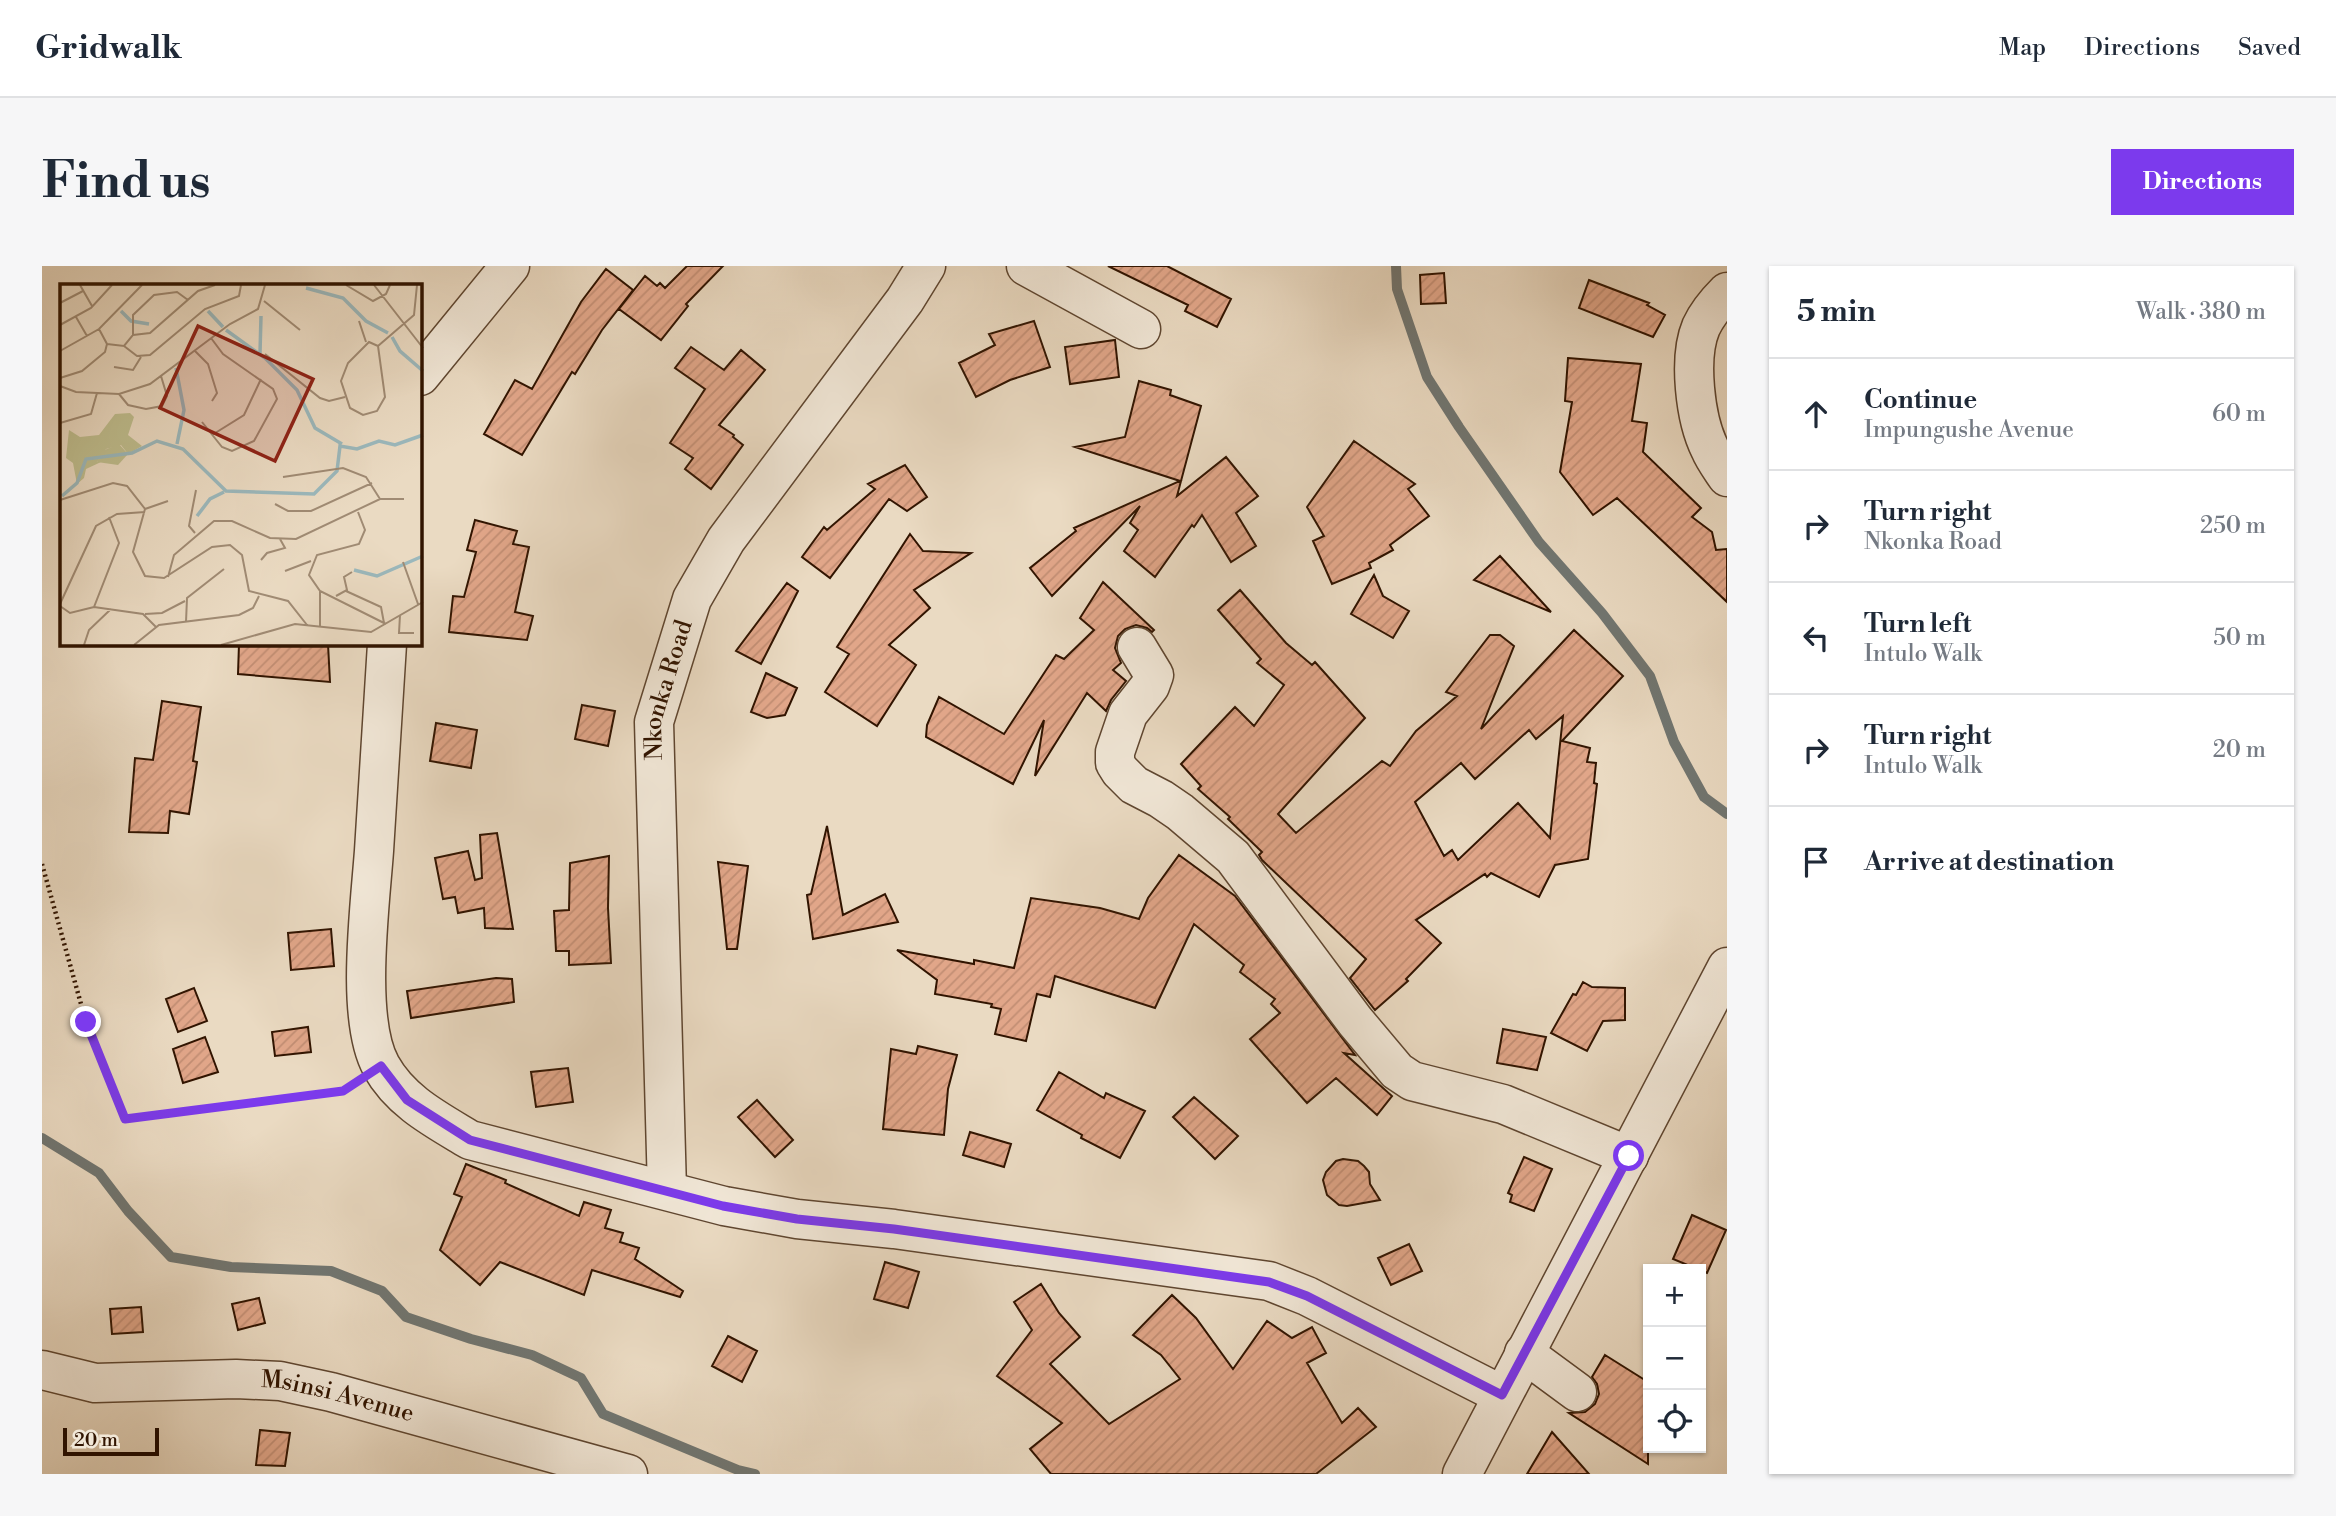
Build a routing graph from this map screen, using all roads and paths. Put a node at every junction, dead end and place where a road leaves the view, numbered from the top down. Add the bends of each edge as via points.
1 (510, 266) edge
2 (926, 266) edge
3 (1026, 266) edge
4 (1727, 292) edge
5 (1141, 329) dead end
6 (422, 374) edge
7 (1727, 477) edge
8 (387, 646) edge
9 (1137, 647) dead end
10 (42, 864) edge
11 (1727, 967) edge
12 (381, 1066) junction
13 (1629, 1156) junction
14 (667, 1190) junction
15 (1524, 1353) junction
16 (42, 1370) edge
17 (1577, 1392) dead end
18 (1502, 1395) junction
19 (628, 1474) edge
20 (1462, 1474) edge

1 - 6 street
2 - 14 street, Nkonka Road via 705,573 692,599 654,722
3 - 5 street
4 - 7 street via 1701,327 1695,368 1704,435
8 - 12 street via 367,961 370,1035
9 - 13 street via 1154,675 1128,714 1115,763 1134,785 1180,812 1233,857 1397,1071 1412,1081 1503,1104
10 - 12 path via 86,1022 125,1119 343,1091
11 - 13 street
12 - 14 street via 407,1100 470,1140
13 - 15 street
14 - 18 street via 797,1219 1269,1282 1307,1296
15 - 17 street
15 - 18 street
16 - 19 street, Msinsi Avenue via 95,1383 280,1381
18 - 20 street

